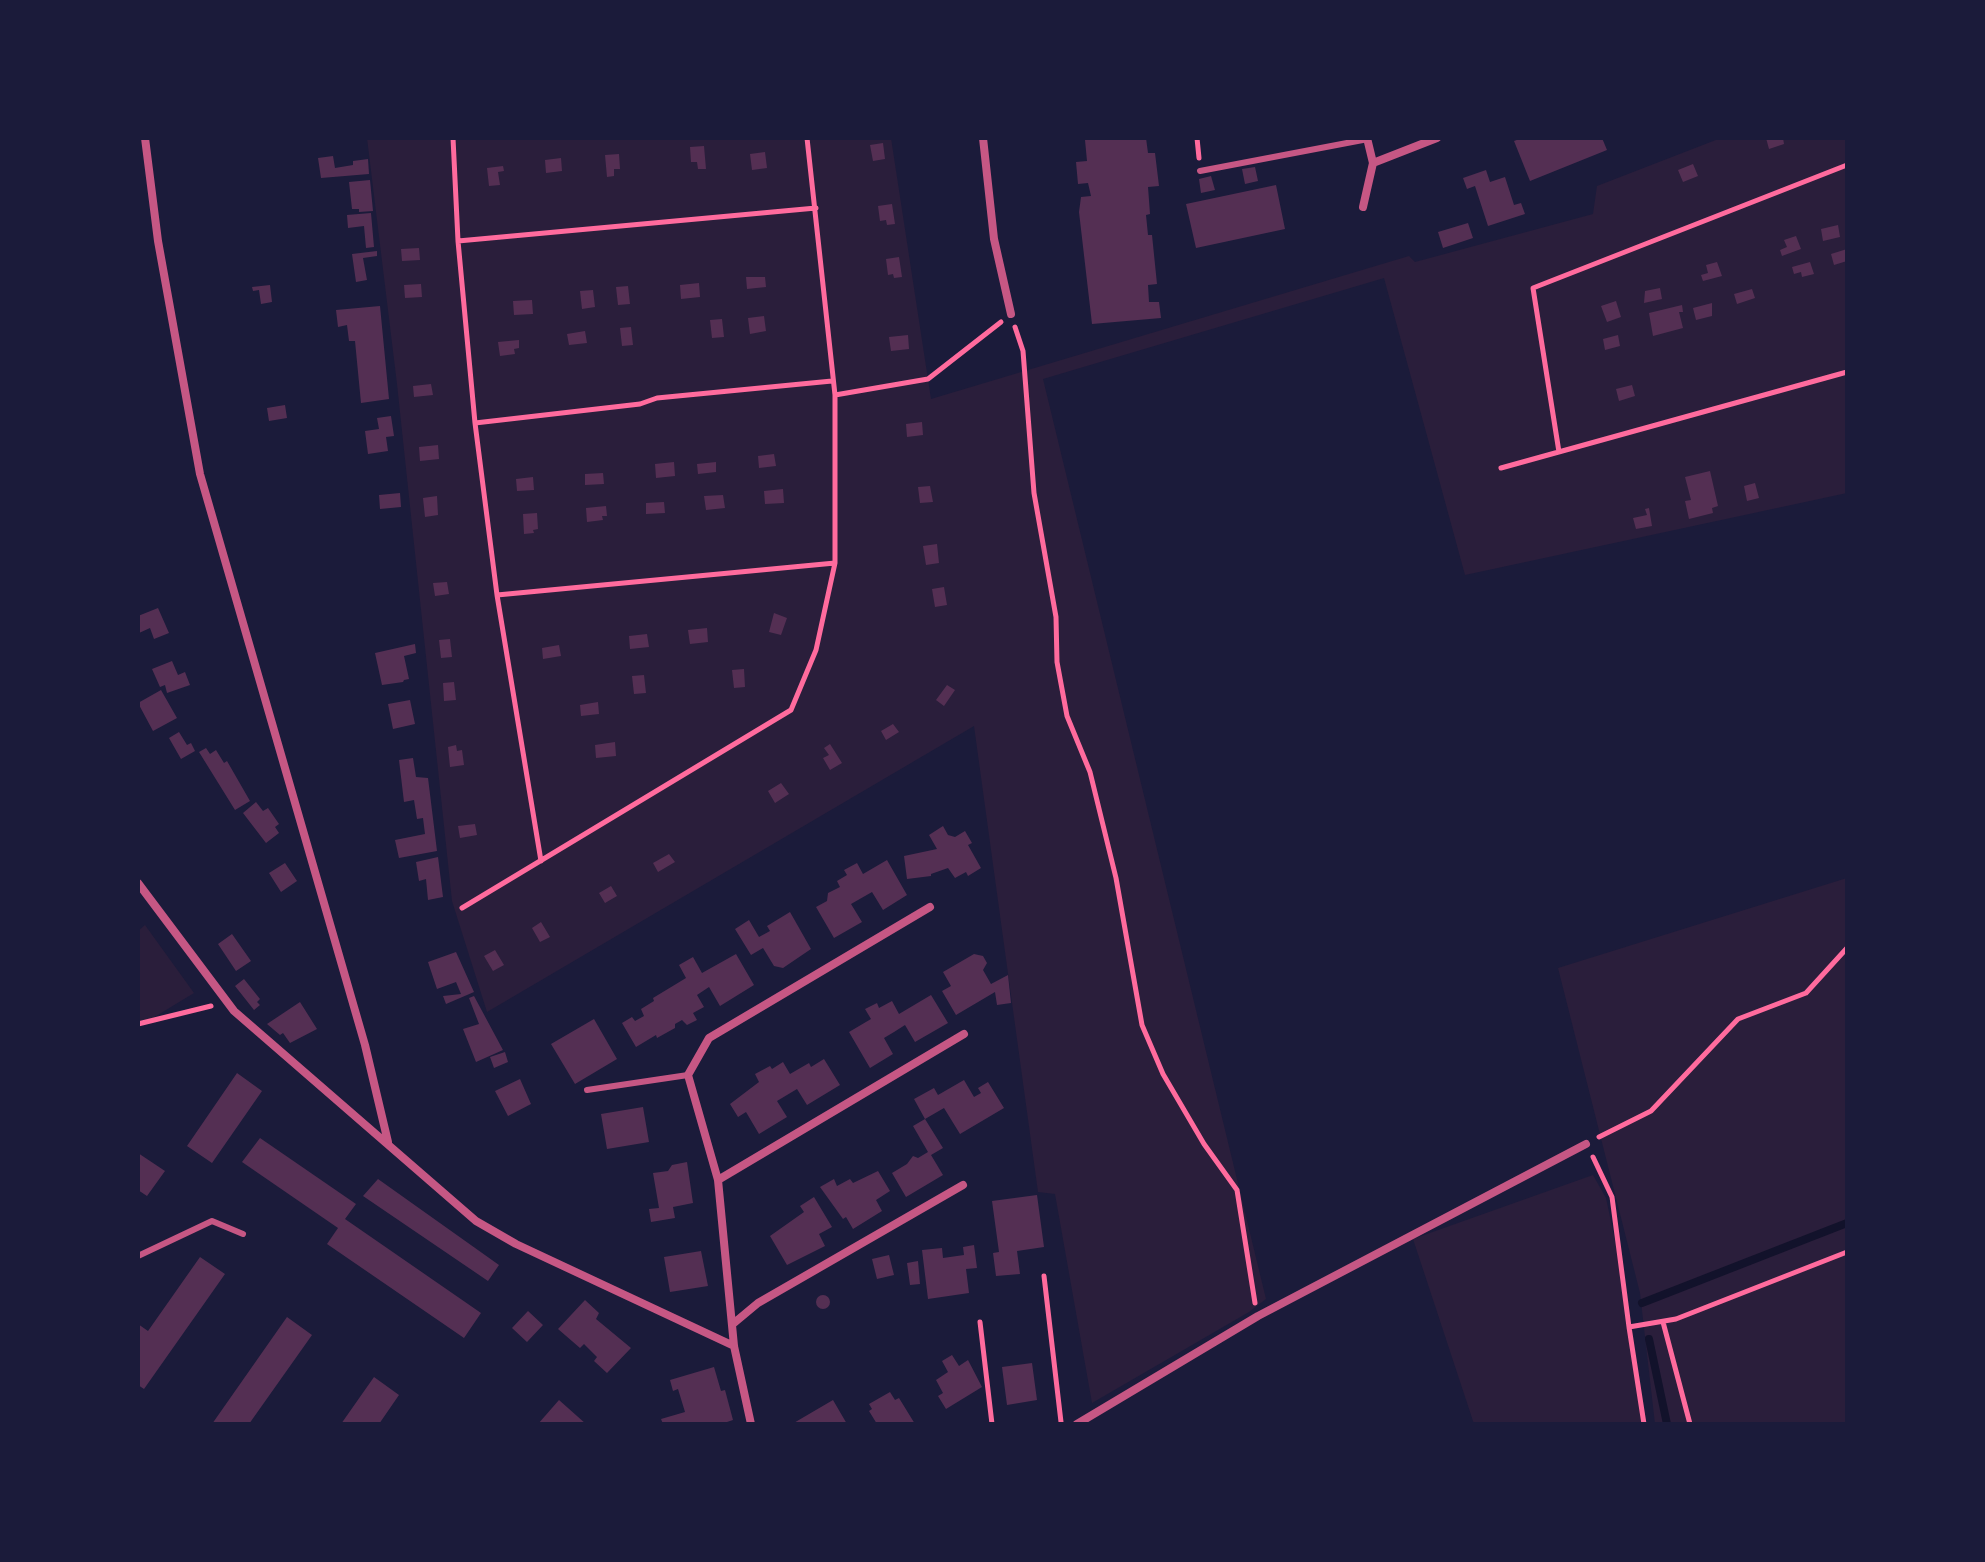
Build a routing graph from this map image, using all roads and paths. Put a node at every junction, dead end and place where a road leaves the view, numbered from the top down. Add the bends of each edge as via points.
1 (145, 138) edge
2 (453, 138) edge
3 (807, 138) edge
4 (983, 138) edge
5 (1437, 138) edge
6 (1368, 139) edge
7 (1373, 163) junction
8 (1847, 165) edge
9 (1200, 171) dead end
10 (1363, 207) dead end
11 (816, 208) junction
12 (458, 241) junction
13 (1011, 314) junction
14 (1847, 372) edge
15 (832, 381) junction
16 (835, 395) junction
17 (475, 423) junction
18 (1559, 452) junction
19 (1501, 468) dead end
20 (835, 563) junction
21 (497, 595) junction
22 (541, 861) junction
23 (138, 883) edge
24 (930, 907) dead end
25 (462, 908) dead end
26 (1847, 948) edge
27 (226, 1002) junction
28 (138, 1024) edge
29 (964, 1034) dead end
30 (688, 1075) junction
31 (587, 1090) dead end
32 (388, 1142) junction
33 (1586, 1144) junction
34 (718, 1180) junction
35 (963, 1185) dead end
36 (243, 1234) dead end
37 (1847, 1252) edge
38 (138, 1256) edge
39 (1044, 1276) dead end
40 (1258, 1316) junction
41 (980, 1322) dead end
42 (1663, 1322) junction
43 (734, 1323) junction
44 (1629, 1327) junction
45 (734, 1346) junction
46 (751, 1424) edge
47 (992, 1424) edge
48 (1061, 1424) edge
49 (1077, 1424) edge
50 (1644, 1424) edge
51 (1690, 1424) edge

1 - 32 street via 200,474 361,1030
2 - 12 path
3 - 11 path
4 - 13 street via 994,239
5 - 7 street
6 - 7 street
6 - 9 lane
7 - 10 street
8 - 18 path via 1533,288
11 - 12 path
11 - 15 path
12 - 17 path
13 - 16 path via 928,379
13 - 40 path via 1023,351 1034,493 1056,617 1057,662 1067,716 1090,772 1116,878 1142,1025 1163,1074 1237,1190
14 - 18 path
15 - 16 path
15 - 17 path
16 - 20 path
17 - 21 path
18 - 19 path
20 - 21 path
20 - 22 path via 816,650 791,710
21 - 22 path
22 - 25 path
23 - 27 street
24 - 30 street via 709,1038
26 - 33 path via 1806,993 1738,1019 1651,1111
27 - 28 path
27 - 32 street
29 - 34 street
30 - 31 lane
30 - 34 street
32 - 45 street via 476,1221
33 - 40 street
33 - 44 path via 1612,1197
34 - 43 street
35 - 43 street via 758,1303
36 - 38 lane via 212,1221
37 - 42 path
39 - 48 path
40 - 49 street
41 - 47 path
42 - 44 path
42 - 51 path
43 - 45 street
44 - 50 path
45 - 46 street

